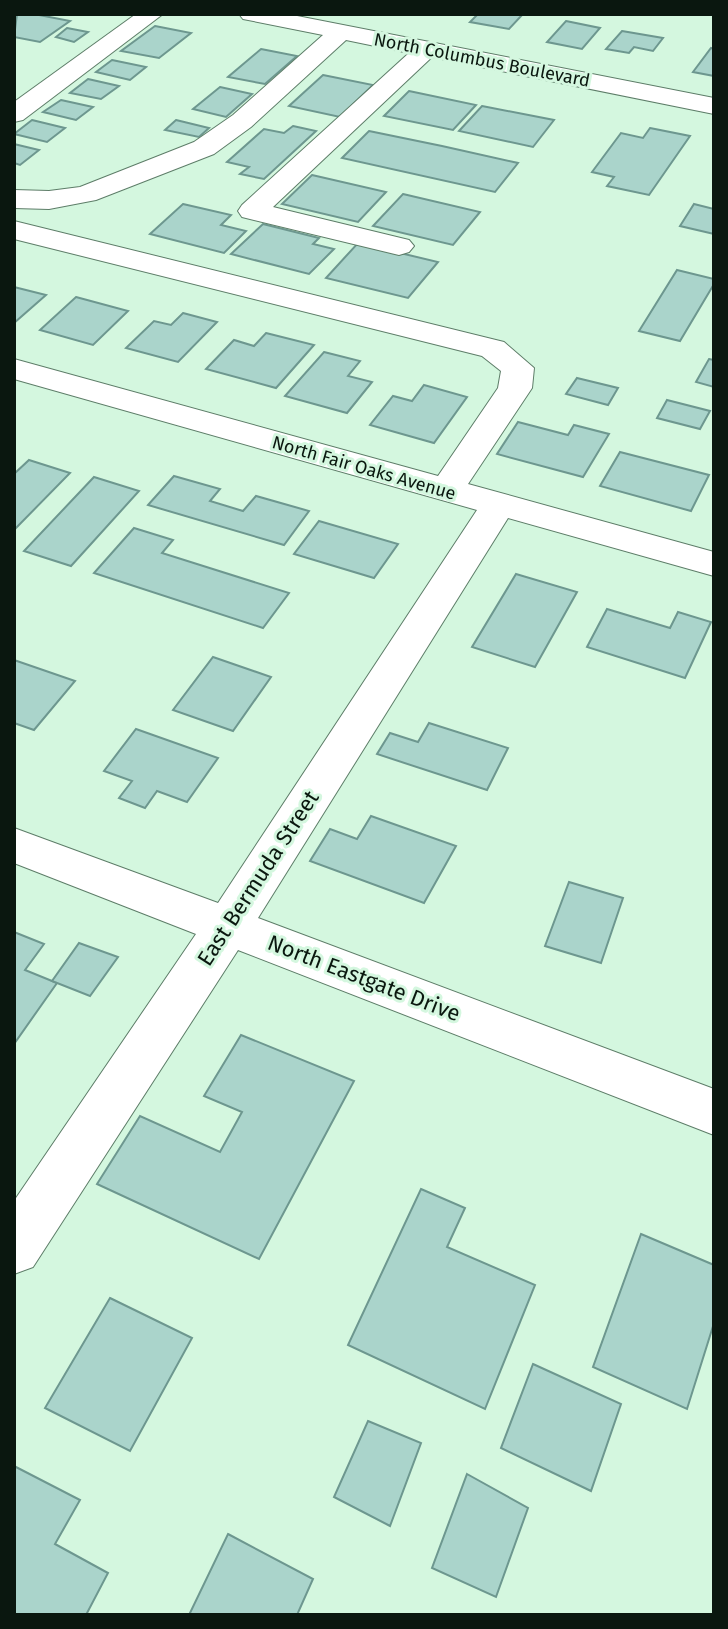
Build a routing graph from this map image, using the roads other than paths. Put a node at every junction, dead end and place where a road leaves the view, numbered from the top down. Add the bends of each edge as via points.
1 (151, 14) edge
2 (251, 14) edge
3 (341, 32) junction
4 (427, 49) junction
5 (714, 106) edge
6 (14, 114) edge
7 (14, 199) edge
8 (14, 230) edge
9 (399, 246) dead end
10 (14, 369) edge
11 (446, 491) junction
12 (498, 506) junction
13 (714, 564) edge
14 (14, 845) edge
15 (228, 926) junction
16 (714, 1112) edge
17 (14, 1248) edge

1 - 6 street
2 - 3 street, North Columbus Boulevard
3 - 4 street, North Columbus Boulevard
3 - 7 street via 204,148 86,194
4 - 5 street, North Columbus Boulevard
4 - 9 street via 252,211
8 - 11 street via 493,349 518,368 515,388
10 - 11 street, North Fair Oaks Avenue
11 - 12 street, North Fair Oaks Avenue
12 - 13 street, North Fair Oaks Avenue
12 - 15 street, East Bermuda Street
14 - 15 street, North Eastgate Drive
15 - 16 street, North Eastgate Drive
15 - 17 street, East Bermuda Street

